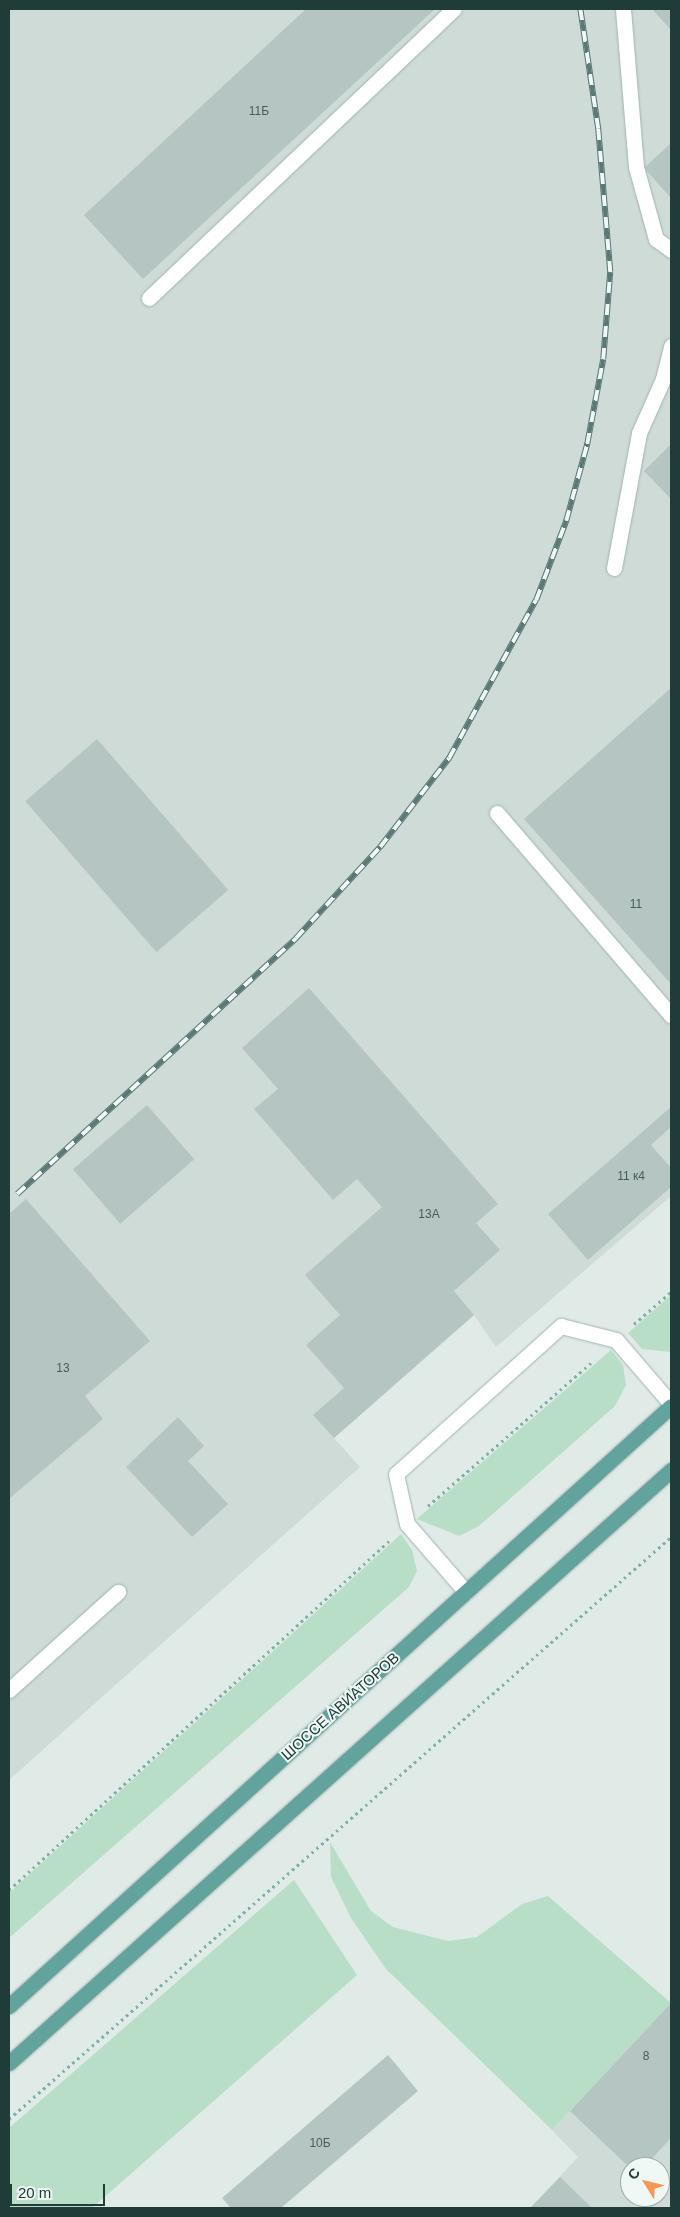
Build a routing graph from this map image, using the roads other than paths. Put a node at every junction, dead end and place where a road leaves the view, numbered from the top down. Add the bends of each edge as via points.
1 (454, 9) edge
2 (623, 9) edge
3 (671, 250) edge
4 (149, 298) dead end
5 (671, 346) edge
6 (614, 568) dead end
7 (497, 813) dead end
8 (671, 1015) edge
9 (671, 1405) edge
10 (671, 1470) edge
11 (118, 1592) dead end
12 (466, 1592) junction
13 (9, 1690) edge
14 (9, 2006) edge
15 (9, 2063) edge

1 - 4 lane
2 - 3 lane via 636,167 656,238
5 - 6 lane via 663,379 640,433
7 - 8 lane
9 - 12 main road, ШОССЕ АВИАТОРОВ
9 - 12 lane via 616,1340 561,1326 396,1474 407,1524
10 - 15 main road
11 - 13 lane
12 - 14 main road, ШОССЕ АВИАТОРОВ

